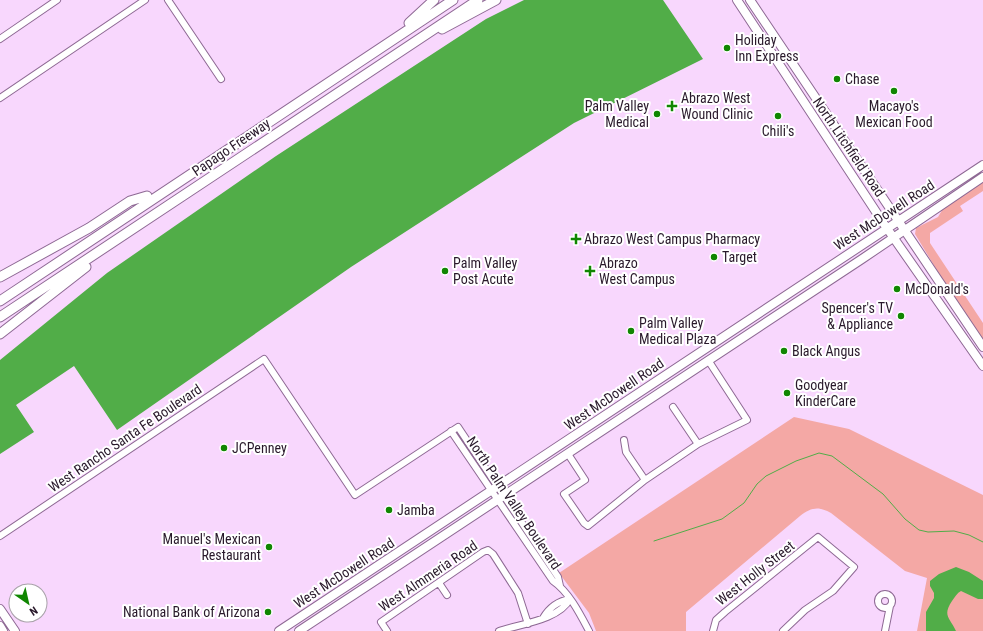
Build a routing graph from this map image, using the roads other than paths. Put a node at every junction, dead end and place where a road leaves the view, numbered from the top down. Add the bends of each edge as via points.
1 (57, 0) edge
2 (145, 0) edge
3 (168, 0) edge
4 (434, 0) edge
5 (443, 0) edge
6 (453, 0) edge
7 (478, 0) edge
8 (496, 0) edge
9 (737, 0) edge
10 (750, 0) edge
11 (409, 23) junction
12 (426, 34) junction
13 (0, 39) edge
14 (221, 79) dead end
15 (0, 98) edge
16 (983, 165) edge
17 (983, 177) edge
18 (147, 196) junction
19 (898, 221) junction
20 (888, 228) junction
21 (904, 231) junction
22 (894, 238) junction
23 (108, 246) junction
24 (0, 277) edge
25 (0, 294) edge
26 (779, 300) junction
27 (0, 301) edge
28 (785, 310) junction
29 (0, 317) edge
30 (0, 334) edge
31 (983, 348) edge
32 (708, 360) junction
33 (983, 366) edge
34 (673, 407) dead end
35 (451, 431) junction
36 (624, 440) dead end
37 (698, 444) junction
38 (568, 454) junction
39 (645, 480) junction
40 (495, 489) junction
41 (501, 498) junction
42 (0, 536) edge
43 (440, 583) junction
44 (447, 595) dead end
45 (570, 599) junction
46 (890, 606) junction
47 (883, 608) junction
48 (0, 609) edge
49 (888, 613) junction
50 (294, 621) junction
51 (528, 624) junction
52 (0, 626) edge
53 (3, 631) edge
54 (14, 631) edge
55 (279, 631) edge
56 (300, 631) edge
57 (387, 631) edge
58 (499, 631) edge
59 (589, 631) edge
60 (713, 631) edge
61 (783, 631) edge
62 (885, 631) edge

1 - 13 street
2 - 15 street
3 - 14 street
4 - 11 highway
5 - 11 highway, Papago Freeway
6 - 27 highway
7 - 12 highway, Papago Freeway
8 - 12 highway via 448,27
9 - 20 main road, North Litchfield Road
10 - 19 main road, North Litchfield Road
11 - 18 highway, Papago Freeway
12 - 23 highway, Papago Freeway
16 - 19 main road, West McDowell Road
17 - 21 main road, West McDowell Road
18 - 24 highway via 130,201 89,228
18 - 25 highway, Papago Freeway
19 - 20 main road, West McDowell Road
19 - 21 main road, North Litchfield Road
20 - 22 main road, North Litchfield Road
20 - 26 main road, West McDowell Road
21 - 22 main road, West McDowell Road
21 - 31 main road, North Litchfield Road
22 - 28 main road, West McDowell Road
22 - 33 main road, North Litchfield Road
23 - 29 highway, Papago Freeway
23 - 30 highway via 87,266
26 - 28 main road
26 - 40 main road, West McDowell Road
28 - 32 main road, West McDowell Road
32 - 37 street via 747,420
32 - 38 main road, West McDowell Road
34 - 37 street
35 - 40 street, North Palm Valley Boulevard
35 - 40 street, North Palm Valley Boulevard via 458,427
35 - 42 street, West Rancho Santa Fe Boulevard via 355,495 264,359
36 - 39 street via 626,452
37 - 39 street
38 - 39 street via 585,480 564,494 588,526
38 - 41 main road, West McDowell Road
40 - 41 street, North Palm Valley Boulevard
40 - 50 main road, West McDowell Road
41 - 45 street, North Palm Valley Boulevard via 558,577 560,586
41 - 56 main road, West McDowell Road
43 - 44 street
43 - 51 street, West Almmeria Road via 488,550 518,593
43 - 57 street, West Almmeria Road via 381,622
45 - 51 street via 566,607 552,616
45 - 59 street, North Palm Valley Boulevard
46 - 47 street
46 - 47 street via 892,597 883,594 879,596 878,601
46 - 49 street
47 - 49 street
48 - 54 main road
49 - 62 street
50 - 55 main road, West McDowell Road
50 - 56 main road
51 - 58 street
52 - 53 main road
60 - 61 street, West Holly Street via 716,620 724,612 818,537 854,567 833,591 805,610

